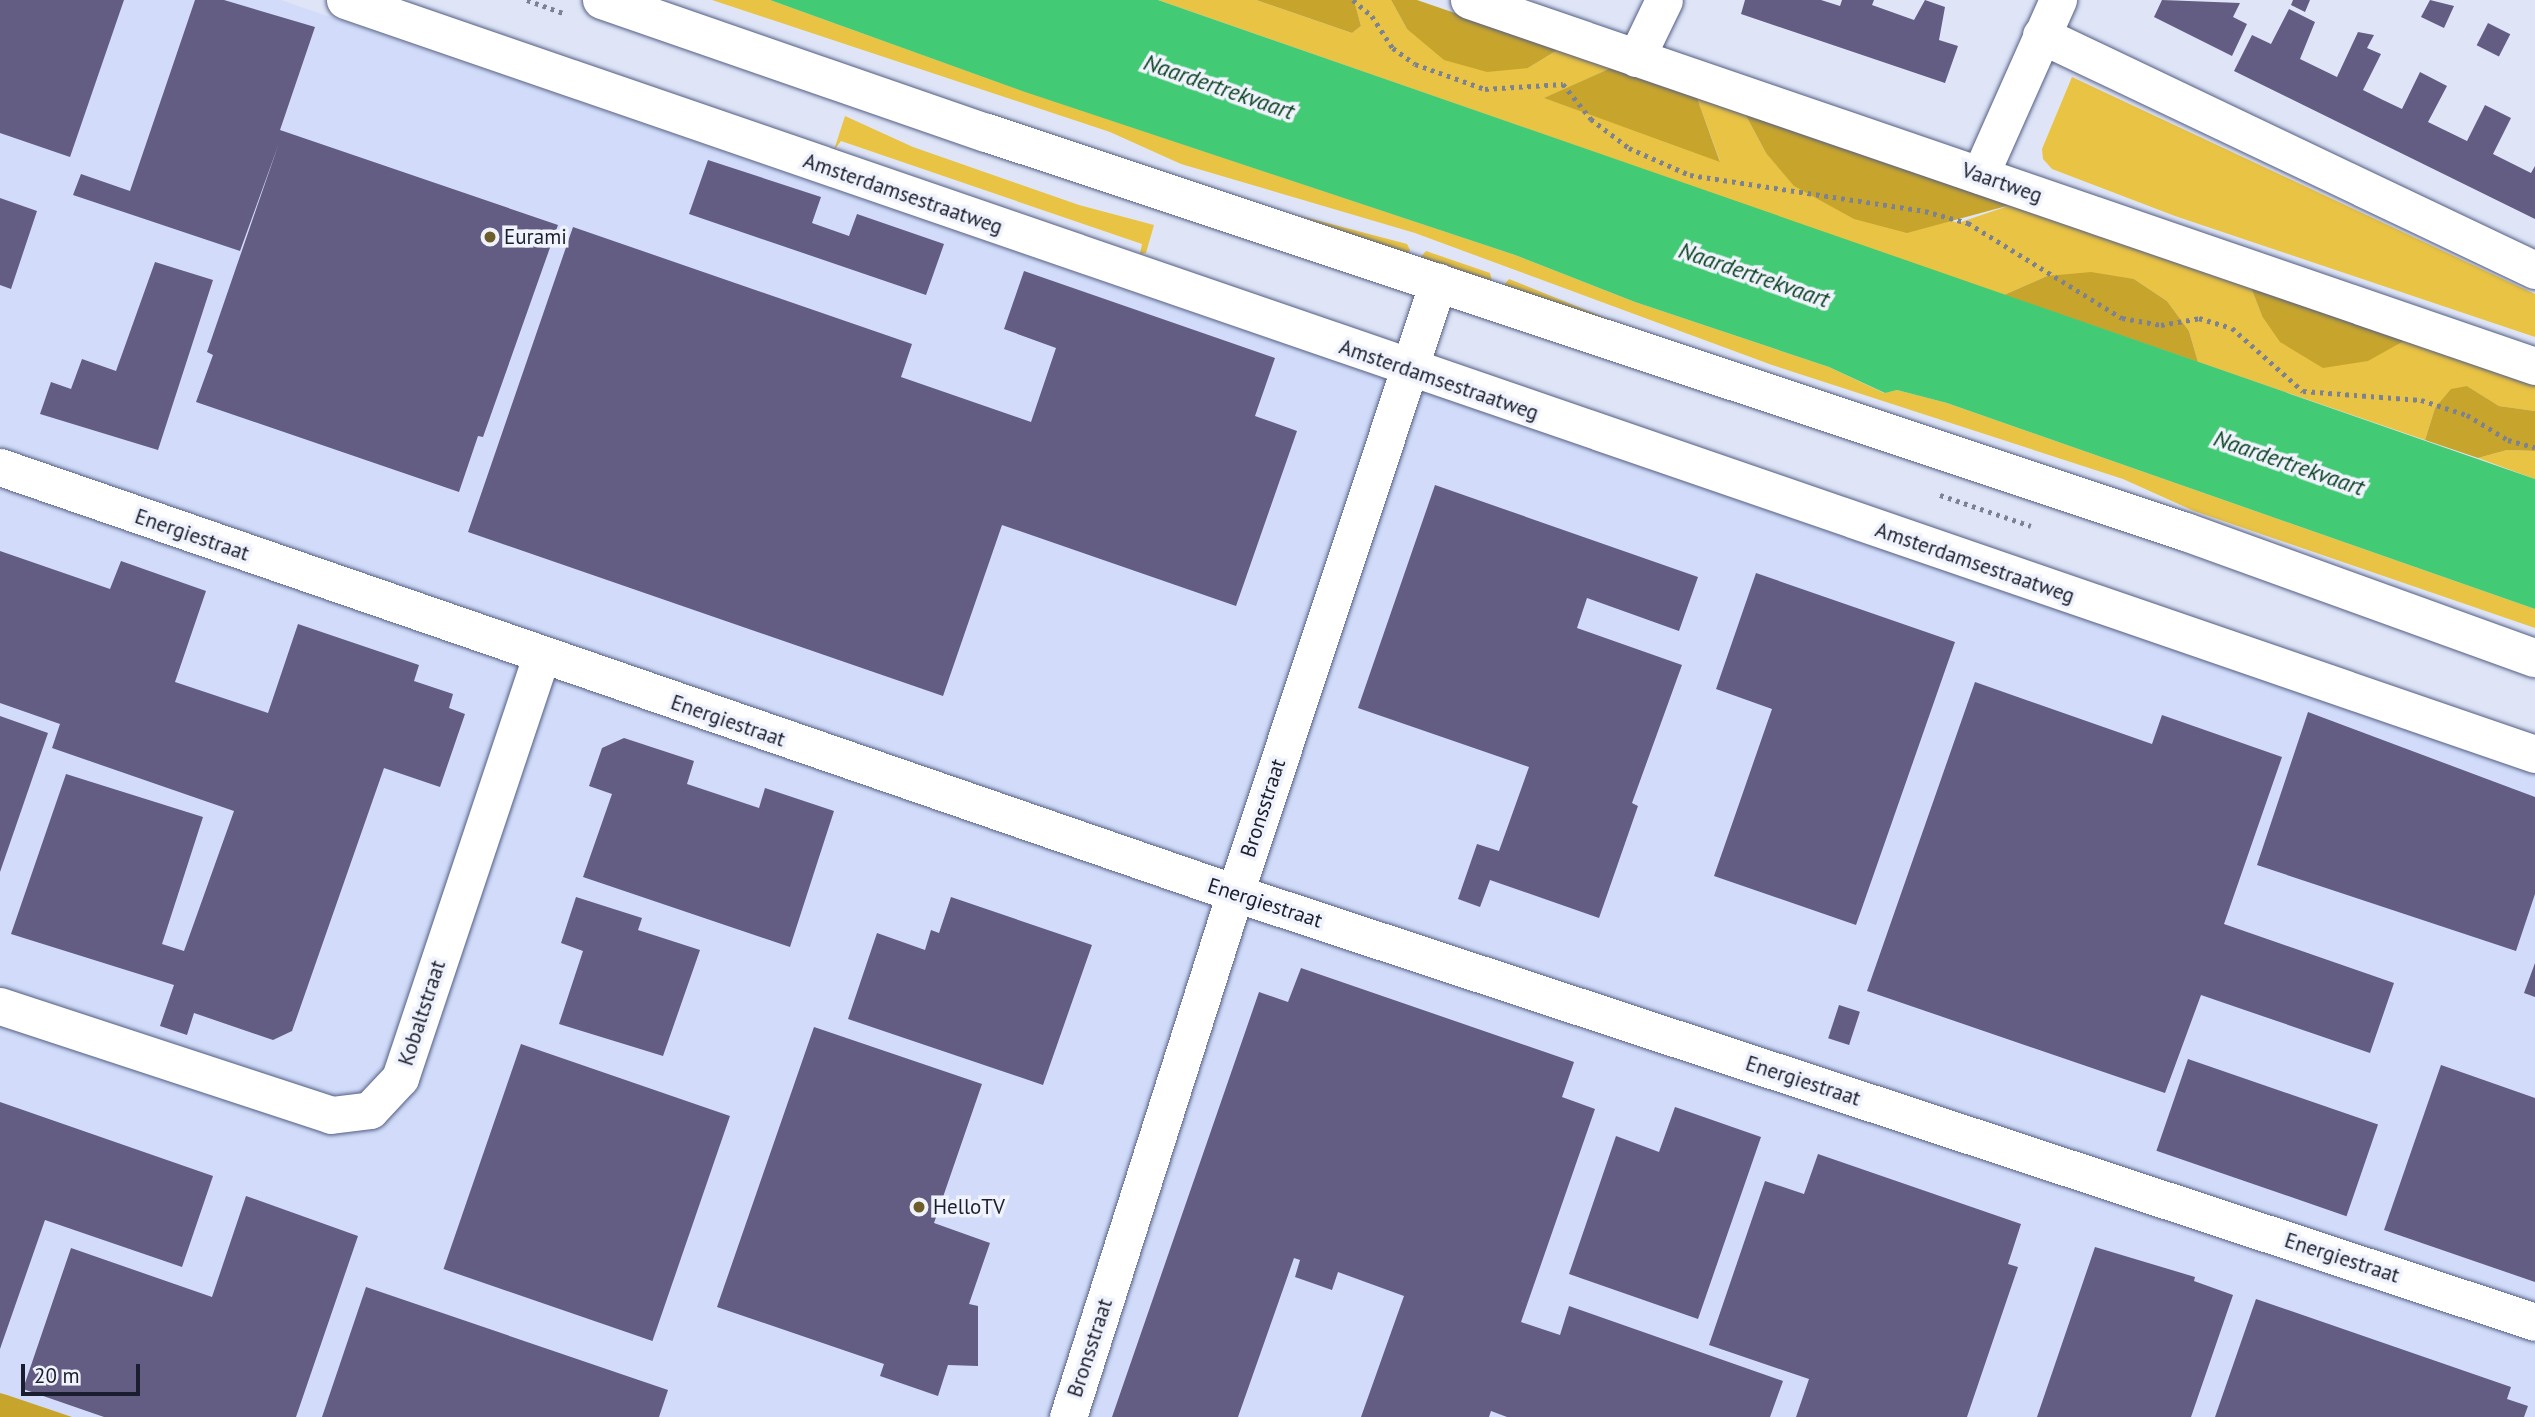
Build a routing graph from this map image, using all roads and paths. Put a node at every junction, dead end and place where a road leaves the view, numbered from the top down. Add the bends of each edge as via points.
1 (345, 0) edge
2 (601, 0) edge
3 (1353, 0) edge
4 (1469, 0) edge
5 (1664, 0) edge
6 (2058, 0) edge
7 (2041, 35) junction
8 (1636, 58) junction
9 (1980, 175) junction
10 (2535, 270) edge
11 (1438, 282) junction
12 (2535, 366) edge
13 (1408, 369) junction
14 (2535, 447) edge
15 (0, 467) edge
16 (541, 657) junction
17 (2535, 658) edge
18 (2535, 754) edge
19 (1234, 893) junction
20 (0, 1006) edge
21 (2535, 1322) edge
22 (1068, 1417) edge

1 - 13 street, Amsterdamsestraatweg
2 - 11 street via 987,134
3 - 14 path via 1372,16 1393,48 1415,64 1485,89 1563,85 1591,119 1629,148 1690,175 1913,208 1968,223 2122,318 2161,325 2199,318 2232,328 2303,391 2421,400 2467,415 2508,440
4 - 8 street, Vaartweg
5 - 8 street
6 - 7 street
7 - 9 street
7 - 10 street
8 - 9 street, Vaartweg
9 - 12 street, Vaartweg
11 - 13 street, Bronsstraat
11 - 17 street via 2186,532
13 - 18 street, Amsterdamsestraatweg
13 - 19 street, Bronsstraat
15 - 16 street, Energiestraat
16 - 19 street, Energiestraat
16 - 20 street, Kobaltstraat via 400,1078 370,1110 331,1115
19 - 21 street, Energiestraat
19 - 22 street, Bronsstraat

